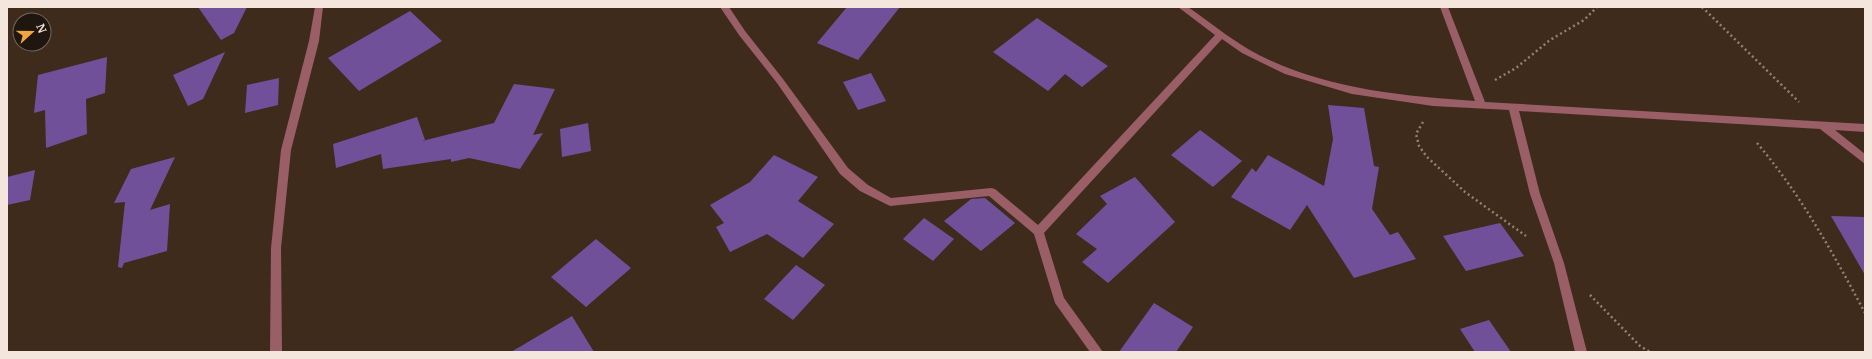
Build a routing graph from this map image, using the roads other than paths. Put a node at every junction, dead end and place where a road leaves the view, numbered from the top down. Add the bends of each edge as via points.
1 (319, 7) edge
2 (724, 7) edge
3 (1182, 7) edge
4 (1444, 7) edge
5 (1220, 34) junction
6 (1481, 104) junction
7 (1513, 107) junction
8 (1822, 125) junction
9 (1865, 128) edge
10 (1865, 160) edge
11 (1038, 232) junction
12 (276, 352) edge
13 (1097, 352) edge
14 (1581, 352) edge

1 - 12 street via 314,41 286,150 276,248
2 - 11 street via 844,171 864,188 890,202 991,192
3 - 5 street
4 - 6 street
5 - 6 street via 1245,51 1288,72 1352,90 1433,102
5 - 11 street
6 - 7 street
7 - 8 street
7 - 14 street via 1535,194 1559,263
8 - 9 street
8 - 10 street
11 - 13 street via 1059,300

